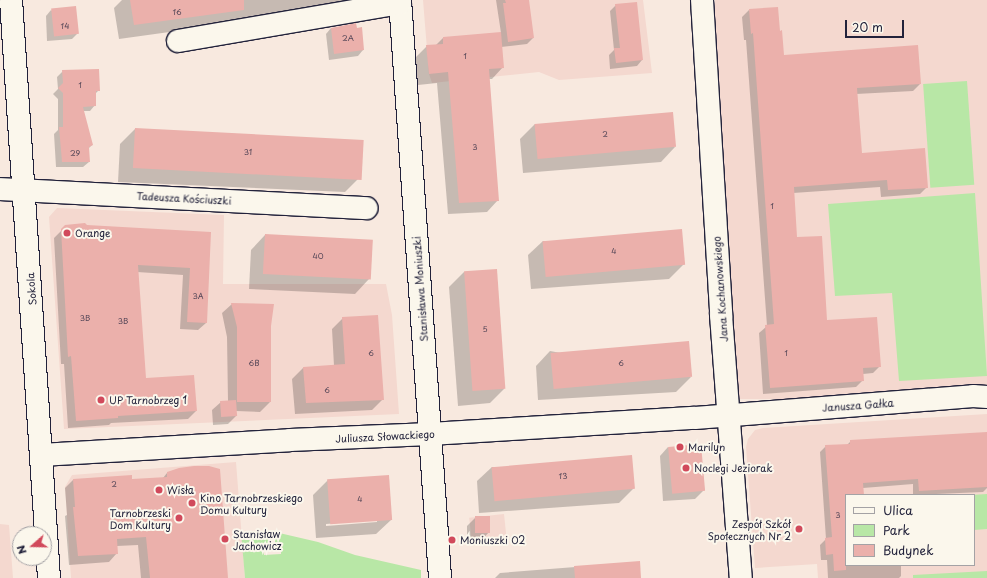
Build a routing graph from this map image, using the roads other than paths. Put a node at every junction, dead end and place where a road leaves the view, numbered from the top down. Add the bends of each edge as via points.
1 (11, 0) edge
2 (702, 0) edge
3 (400, 1) edge
4 (178, 41) dead end
5 (0, 189) edge
6 (24, 190) junction
7 (367, 208) dead end
8 (987, 397) edge
9 (729, 414) junction
10 (430, 434) junction
11 (41, 455) junction
12 (49, 578) edge
13 (440, 578) edge
14 (741, 578) edge

1 - 6 street, Sokola
2 - 9 street, Jana Kochanowskiego
3 - 4 street
3 - 10 street, Stanisława Moniuszki
5 - 6 street, Tadeusza Kościuszki
6 - 7 street, Tadeusza Kościuszki
6 - 11 street, Sokola
8 - 9 street, Janusza Gałka
9 - 10 street, Juliusza Słowackiego
9 - 14 street, Jana Kochanowskiego
10 - 11 street, Juliusza Słowackiego
10 - 13 street, Stanisława Moniuszki
11 - 12 street, Sokola

